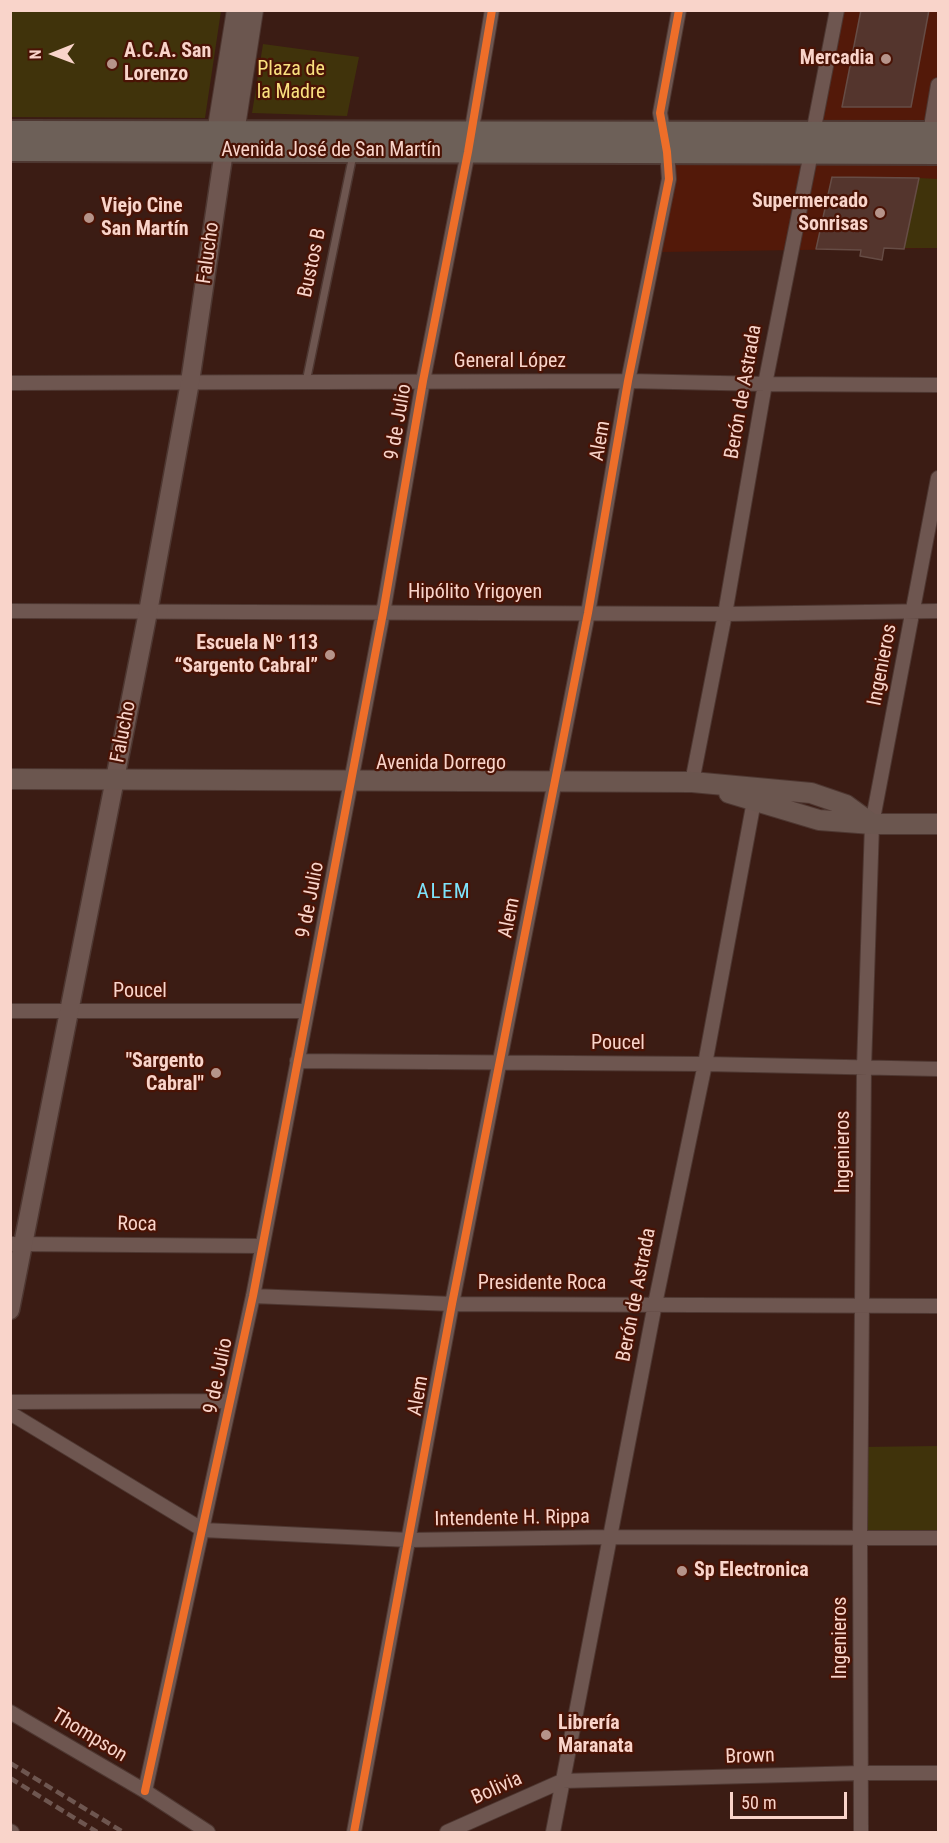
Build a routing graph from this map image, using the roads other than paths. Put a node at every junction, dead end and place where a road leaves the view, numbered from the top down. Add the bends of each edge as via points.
1 (237, 10) edge
2 (253, 10) edge
3 (492, 10) edge
4 (679, 10) edge
5 (837, 10) edge
6 (939, 85) edge
7 (10, 132) edge
8 (225, 139) junction
9 (936, 140) edge
10 (470, 142) junction
11 (665, 143) junction
12 (812, 143) junction
13 (10, 150) edge
14 (354, 151) junction
15 (423, 381) junction
16 (628, 381) junction
17 (190, 382) junction
18 (306, 382) junction
19 (10, 383) edge
20 (765, 384) junction
21 (939, 385) edge
22 (939, 478) edge
23 (914, 610) junction
24 (939, 610) edge
25 (10, 611) edge
26 (148, 612) junction
27 (383, 612) junction
28 (588, 613) junction
29 (725, 614) junction
30 (10, 778) edge
31 (114, 780) junction
32 (350, 781) junction
33 (553, 781) junction
34 (692, 782) junction
35 (788, 790) junction
36 (754, 801) junction
37 (872, 824) junction
38 (939, 824) edge
39 (10, 1011) edge
40 (306, 1011) junction
41 (69, 1012) junction
42 (297, 1061) junction
43 (500, 1062) junction
44 (705, 1064) junction
45 (864, 1068) junction
46 (939, 1069) edge
47 (17, 1244) edge
48 (262, 1246) junction
49 (253, 1296) junction
50 (452, 1304) junction
51 (655, 1304) junction
52 (863, 1306) junction
53 (939, 1306) edge
54 (10, 1310) edge
55 (231, 1401) junction
56 (10, 1402) edge
57 (10, 1413) edge
58 (203, 1530) junction
59 (610, 1537) junction
60 (860, 1537) junction
61 (939, 1538) edge
62 (409, 1540) junction
63 (10, 1712) edge
64 (862, 1773) junction
65 (939, 1773) edge
66 (562, 1782) junction
67 (145, 1791) junction
68 (208, 1833) edge
69 (354, 1833) edge
70 (447, 1833) edge
71 (553, 1833) edge
72 (861, 1833) edge

1 - 8 main road, Falucho
2 - 8 main road, Falucho
3 - 10 street, 9 de Julio
4 - 11 street, Alem via 660,113
5 - 12 street, Berón de Astrada
6 - 9 street
7 - 8 main road, Avenida José de San Martín
8 - 10 main road, Avenida José de San Martín
8 - 13 main road, Avenida José de San Martín
8 - 14 main road, Avenida José de San Martín
8 - 17 street, Falucho
9 - 12 main road, Avenida José de San Martín
10 - 11 main road, Avenida José de San Martín
10 - 14 main road, Avenida José de San Martín
10 - 15 street, 9 de Julio
11 - 12 main road, Avenida José de San Martín
11 - 16 street, Alem via 669,179
12 - 20 street, Berón de Astrada
14 - 18 lane, Bustos B
15 - 16 street, General López
15 - 18 street, General López
15 - 27 street, 9 de Julio
16 - 20 street, General López
16 - 28 street, Alem
17 - 18 street, General López
17 - 19 street, General López
17 - 26 street, Falucho
20 - 21 street, General López
20 - 29 street, Berón de Astrada
22 - 23 street, Ingenieros
23 - 24 street, Hipólito Yrigoyen
23 - 29 street, Hipólito Yrigoyen
23 - 37 street, Ingenieros
25 - 26 street, Hipólito Yrigoyen
26 - 27 street, Hipólito Yrigoyen
26 - 31 street, Falucho
27 - 28 street, Hipólito Yrigoyen
27 - 32 street, 9 de Julio
28 - 29 street, Hipólito Yrigoyen
28 - 33 street, Alem
29 - 34 street, Berón de Astrada
30 - 31 main road, Avenida Dorrego
31 - 32 main road, Avenida Dorrego
31 - 41 street, Falucho
32 - 33 main road, Avenida Dorrego
32 - 40 street, 9 de Julio
33 - 34 main road, Avenida Dorrego
33 - 43 street, Alem
34 - 35 main road, Avenida Dorrego
34 - 36 main road, Avenida Dorrego
35 - 36 street
35 - 37 main road, Avenida Dorrego via 846,805
36 - 37 main road, Avenida Dorrego via 819,820
36 - 44 street, Berón de Astrada
37 - 38 main road, Avenida Dorrego
37 - 45 street, Ingenieros
39 - 41 street, Poucel
40 - 41 street, Poucel
40 - 42 street, 9 de Julio
41 - 47 street, Falucho
42 - 43 street, Poucel
42 - 48 street, 9 de Julio
43 - 44 street, Poucel
43 - 50 street, Alem
44 - 45 street, Poucel
44 - 51 street, Berón de Astrada
45 - 46 street, Poucel
45 - 52 street, Ingenieros
47 - 48 street, Roca
47 - 54 street, Falucho
48 - 49 street, 9 de Julio
49 - 50 street, Presidente Roca
49 - 55 street, 9 de Julio
50 - 51 street, Presidente Roca
50 - 62 street, Alem
51 - 52 street, Presidente Roca
51 - 59 street, Berón de Astrada
52 - 53 street, Presidente Roca
52 - 60 street, Ingenieros
55 - 56 street
55 - 58 street, 9 de Julio
57 - 58 street, Intendente H. Rippa
58 - 62 street, Intendente H. Rippa
58 - 67 street, 9 de Julio
59 - 60 street, Intendente H. Rippa
59 - 62 street, Intendente H. Rippa
59 - 66 street, Berón de Astrada
60 - 61 street, Intendente H. Rippa
60 - 64 street, Ingenieros
62 - 69 street, Alem
63 - 67 street, Thompson
64 - 65 street, Brown
64 - 66 street, Brown
64 - 72 street, Ingenieros
66 - 70 street, Bolivia
66 - 71 street, Berón de Astrada
67 - 68 street, Thompson

